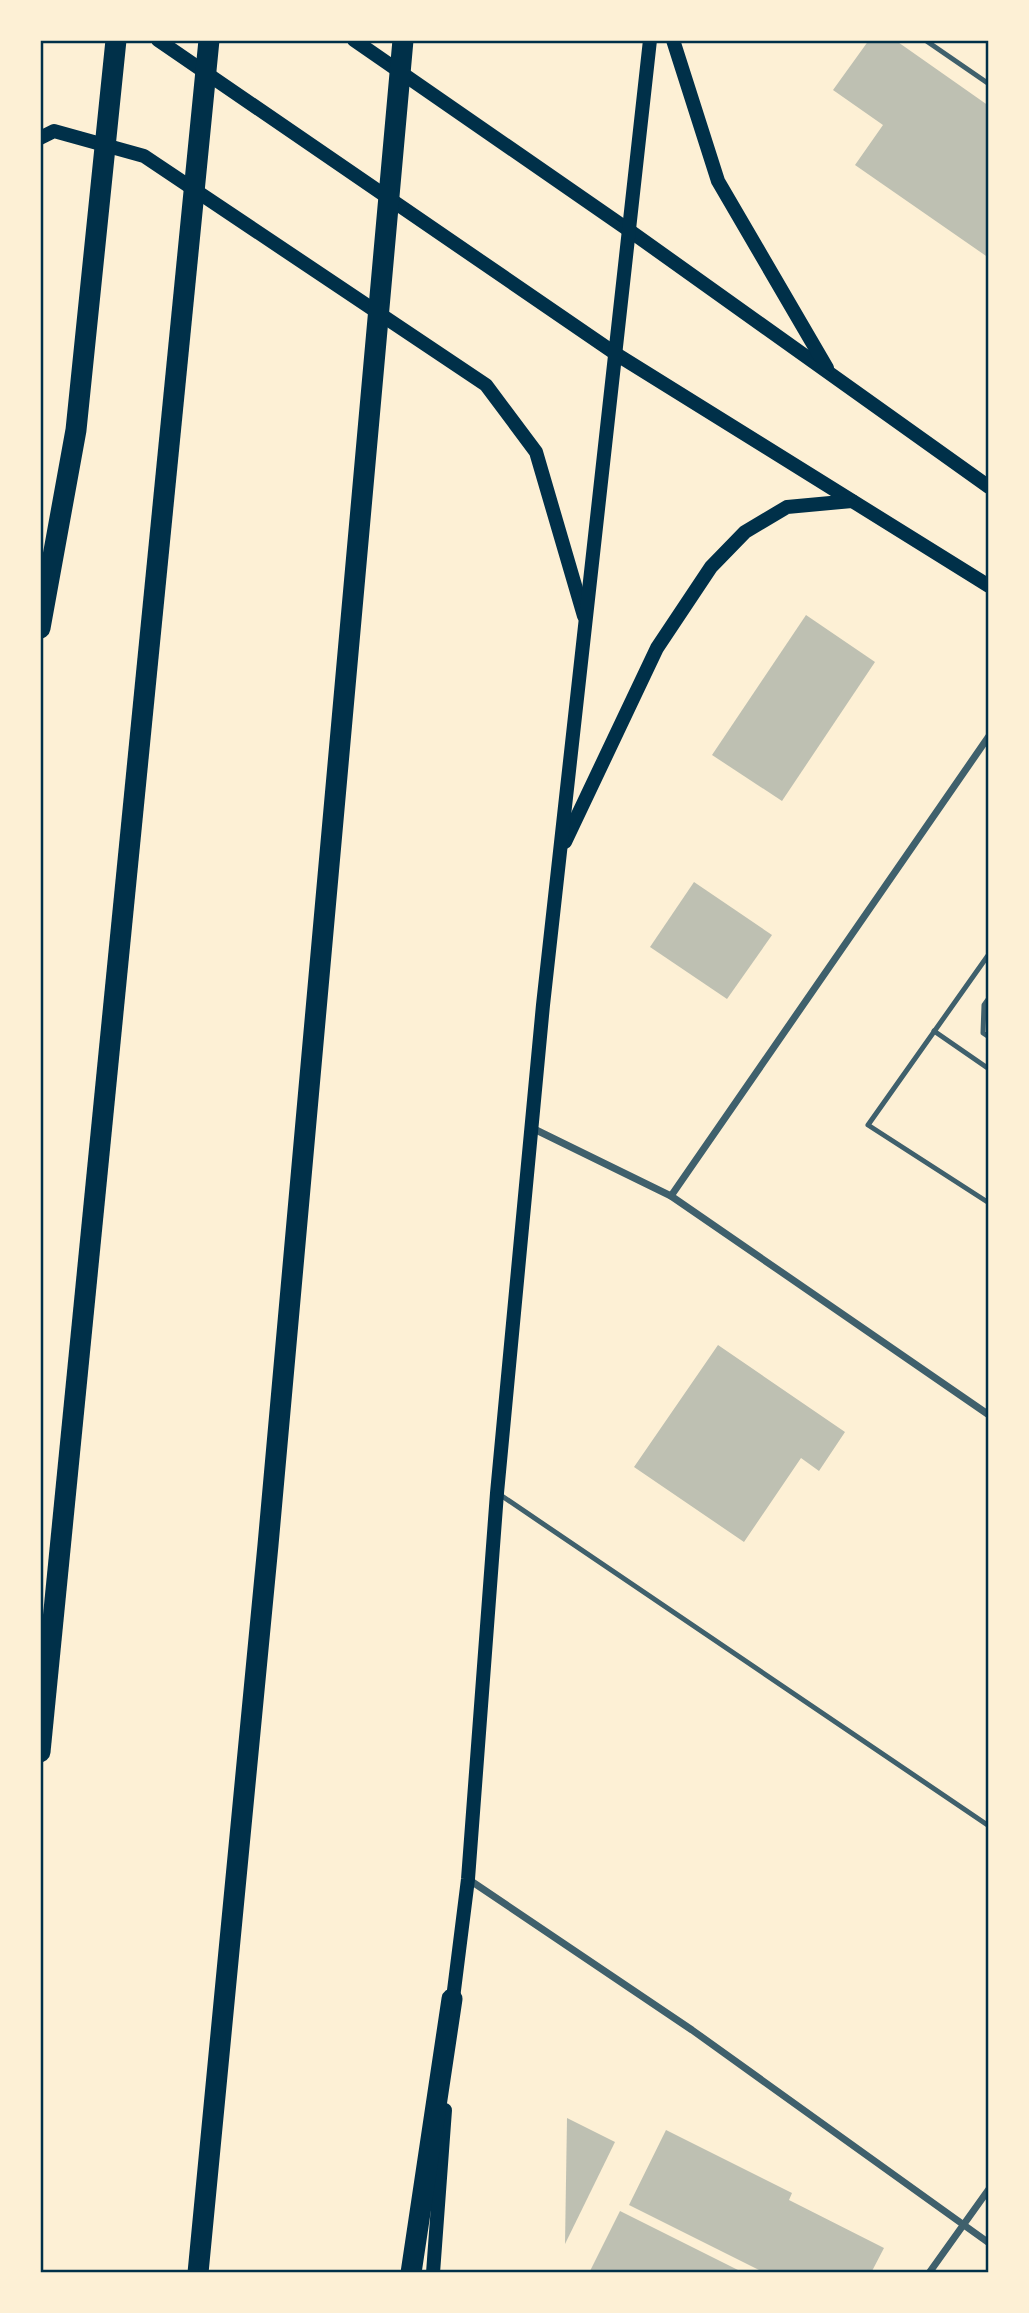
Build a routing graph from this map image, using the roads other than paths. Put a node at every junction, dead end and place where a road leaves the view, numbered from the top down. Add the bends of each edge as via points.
1 (116, 40) edge
2 (158, 40) edge
3 (209, 40) edge
4 (354, 40) edge
5 (402, 40) edge
6 (650, 40) edge
7 (673, 40) edge
8 (925, 40) edge
9 (989, 84) edge
10 (40, 138) edge
11 (630, 231) junction
12 (617, 354) junction
13 (829, 373) junction
14 (989, 487) edge
15 (852, 501) junction
16 (989, 586) edge
17 (586, 624) junction
18 (40, 628) edge
19 (987, 742) edge
20 (560, 853) junction
21 (989, 954) edge
22 (989, 998) edge
23 (934, 1031) junction
24 (989, 1037) edge
25 (989, 1069) edge
26 (532, 1128) junction
27 (671, 1196) junction
28 (989, 1203) edge
29 (989, 1415) edge
30 (497, 1493) junction
31 (40, 1752) edge
32 (989, 1826) edge
33 (468, 1879) junction
34 (452, 1998) junction
35 (989, 2189) edge
36 (963, 2226) junction
37 (989, 2243) edge
38 (198, 2273) edge
39 (411, 2273) edge
40 (433, 2273) edge
41 (929, 2273) edge

1 - 18 highway via 76,430
2 - 12 main road
3 - 31 highway
4 - 11 main road
5 - 38 highway via 267,1559
6 - 11 main road
7 - 13 main road via 718,181
8 - 9 lane
10 - 17 main road via 54,131 144,156 485,385 536,452
11 - 12 main road
11 - 13 main road
12 - 15 main road
12 - 17 main road
13 - 14 main road
15 - 16 main road
15 - 20 main road via 787,507 745,532 710,567 657,648
17 - 20 main road
19 - 27 street
20 - 26 main road
21 - 23 lane
22 - 24 lane via 984,1005 983,1033
23 - 25 lane
23 - 28 lane via 868,1125
26 - 27 street
26 - 30 main road
27 - 29 street
30 - 32 lane
30 - 33 main road
33 - 34 main road
33 - 36 street via 692,2031
34 - 39 highway
34 - 40 main road
35 - 36 street
36 - 37 street
36 - 41 street

